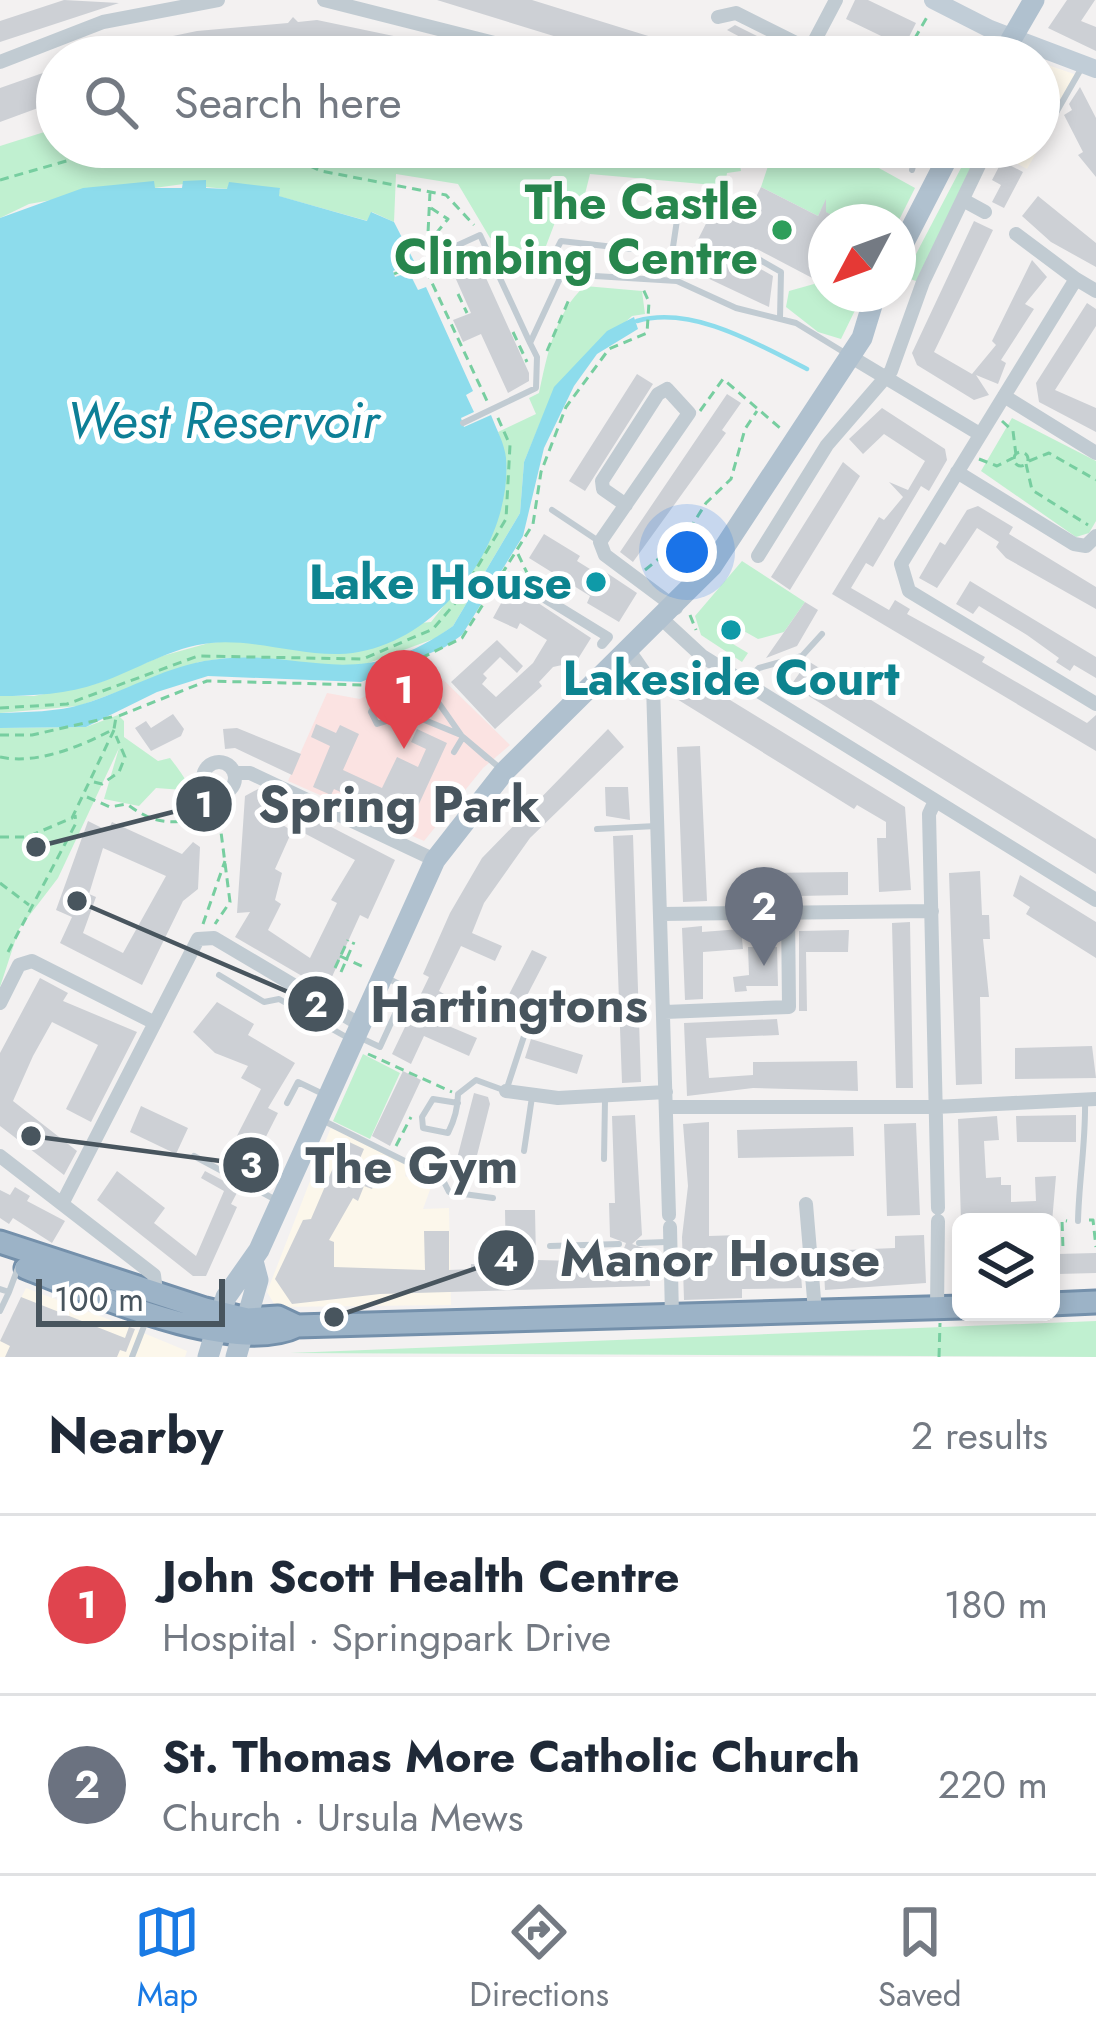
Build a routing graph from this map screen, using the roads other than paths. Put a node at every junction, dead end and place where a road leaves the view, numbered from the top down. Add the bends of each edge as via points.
1 (218, 0) edge
2 (324, 0) edge
3 (836, 0) edge
4 (934, 0) edge
5 (1034, 0) edge
6 (718, 17) dead end
7 (67, 36) edge
8 (467, 36) edge
9 (776, 36) edge
10 (817, 36) edge
11 (989, 36) edge
12 (1013, 36) edge
13 (36, 48) edge
14 (1060, 60) edge
15 (0, 62) edge
16 (1090, 67) edge
17 (1060, 108) edge
18 (942, 168) edge
19 (978, 168) edge
20 (680, 200) dead end
21 (963, 200) junction
22 (985, 212) dead end
23 (916, 219) edge
24 (1016, 233) dead end
25 (632, 249) dead end
26 (500, 250) dead end
27 (753, 256) dead end
28 (422, 261) road end
29 (546, 269) junction
30 (562, 274) junction
31 (1076, 279) junction
32 (677, 280) junction
33 (1096, 291) edge
34 (873, 312) edge
35 (779, 318) junction
36 (530, 343) junction
37 (848, 355) junction
38 (886, 379) junction
39 (1004, 396) junction
40 (463, 423) dead end
41 (978, 433) junction
42 (1096, 453) edge
43 (957, 472) junction
44 (626, 505) junction
45 (790, 505) junction
46 (551, 510) dead end
47 (804, 514) dead end
48 (1096, 533) edge
49 (600, 542) junction
50 (758, 556) dead end
51 (524, 584) road end
52 (676, 614) junction
53 (822, 634) dead end
54 (602, 644) dead end
55 (630, 652) junction
56 (745, 681) junction
57 (1096, 704) edge
58 (423, 719) joint
59 (454, 752) dead end
60 (497, 765) junction
61 (234, 773) junction
62 (935, 802) junction
63 (659, 826) junction
64 (597, 829) dead end
65 (435, 860) junction
66 (1096, 899) edge
67 (788, 911) junction
68 (932, 911) junction
69 (661, 914) junction
70 (375, 973) junction
71 (220, 975) dead end
72 (0, 1003) edge
73 (664, 1012) junction
74 (155, 1023) junction
75 (528, 1024) dead end
76 (356, 1037) junction
77 (506, 1091) junction
78 (326, 1096) junction
79 (605, 1096) junction
80 (532, 1097) junction
81 (458, 1099) junction
82 (1091, 1099) edge
83 (666, 1100) junction
84 (287, 1103) dead end
85 (935, 1107) junction
86 (317, 1118) junction
87 (524, 1151) dead end
88 (0, 1156) edge
89 (194, 1156) dead end
90 (604, 1159) dead end
91 (493, 1198) dead end
92 (63, 1202) junction
93 (279, 1202) junction
94 (806, 1204) dead end
95 (1078, 1221) road end
96 (670, 1228) junction
97 (0, 1242) edge
98 (639, 1243) dead end
99 (619, 1244) dead end
100 (550, 1246) dead end
101 (9, 1262) edge
102 (254, 1262) junction
103 (4, 1291) edge
104 (156, 1291) junction
105 (1096, 1302) edge
106 (1060, 1304) edge
107 (0, 1311) edge
108 (815, 1311) junction
109 (952, 1311) edge
110 (221, 1313) junction
111 (148, 1314) junction
112 (672, 1316) junction
113 (939, 1317) junction
114 (242, 1339) edge
115 (211, 1347) edge
116 (132, 1357) edge

1 - 7 street
2 - 8 street
3 - 10 street
4 - 11 main road
5 - 12 main road
6 - 9 street via 736,13
13 - 15 street
14 - 16 main road
16 - 17 lane
18 - 23 main road
19 - 21 street
20 - 32 lane via 670,267
21 - 22 street
21 - 38 street
24 - 31 street
25 - 29 lane via 561,241
26 - 29 lane
27 - 35 lane via 781,272
28 - 36 lane via 479,235
29 - 30 lane
30 - 32 lane
30 - 36 lane
31 - 33 street
31 - 39 street
32 - 35 lane
34 - 37 main road
35 - 37 lane
36 - 40 lane via 536,388
37 - 38 street
37 - 52 main road via 732,542
38 - 41 street
38 - 45 street via 827,445
39 - 41 street
39 - 42 street
41 - 43 street
43 - 48 street via 1074,544 1086,546
43 - 57 street via 901,564 901,578 909,591
44 - 44 street via 689,413 668,389 602,481
44 - 49 street
45 - 47 lane
45 - 50 street
46 - 49 lane
49 - 52 street
51 - 54 street via 608,637
52 - 55 main road
52 - 56 street via 702,656
53 - 56 lane via 802,656 759,668
55 - 60 main road
55 - 63 street via 653,685
56 - 62 street
58 - 58 lane via 410,714 377,724 371,712 424,684 461,735
59 - 60 lane via 463,737
60 - 65 main road
61 - 61 street via 219,762 203,772 211,791 226,797
61 - 65 street via 250,772
62 - 66 street
62 - 68 street
63 - 64 lane
63 - 69 street
65 - 70 main road
67 - 68 street
67 - 69 street
67 - 73 street via 789,1007
68 - 85 street
69 - 73 street
70 - 76 main road
70 - 76 lane via 407,988 380,1047
71 - 76 lane via 264,1002 279,999
72 - 74 street via 19,965 32,961
73 - 83 street
74 - 76 street via 205,933
74 - 92 street
75 - 77 lane
76 - 78 main road
77 - 80 street
77 - 81 lane via 476,1080
78 - 84 lane via 298,1082
78 - 86 main road
79 - 80 street
79 - 83 street
79 - 90 lane
80 - 87 lane
81 - 81 lane via 448,1133 431,1133 422,1121 433,1099
82 - 85 street
82 - 95 lane
83 - 85 street
83 - 96 street
85 - 113 street
86 - 91 lane via 443,1180 449,1192
86 - 93 main road
88 - 92 street
89 - 93 lane
92 - 104 street via 154,1274
93 - 102 main road
94 - 108 street
96 - 98 lane
96 - 112 street
97 - 104 highway
99 - 100 lane
101 - 103 lane
101 - 111 highway
102 - 110 main road via 239,1272
102 - 114 main road via 258,1280
103 - 107 lane
104 - 110 highway
105 - 106 highway
108 - 112 highway
108 - 113 highway
109 - 113 highway
110 - 114 highway
110 - 115 main road
111 - 115 highway
111 - 116 lane
112 - 114 highway via 297,1327 280,1338
114 - 115 highway

